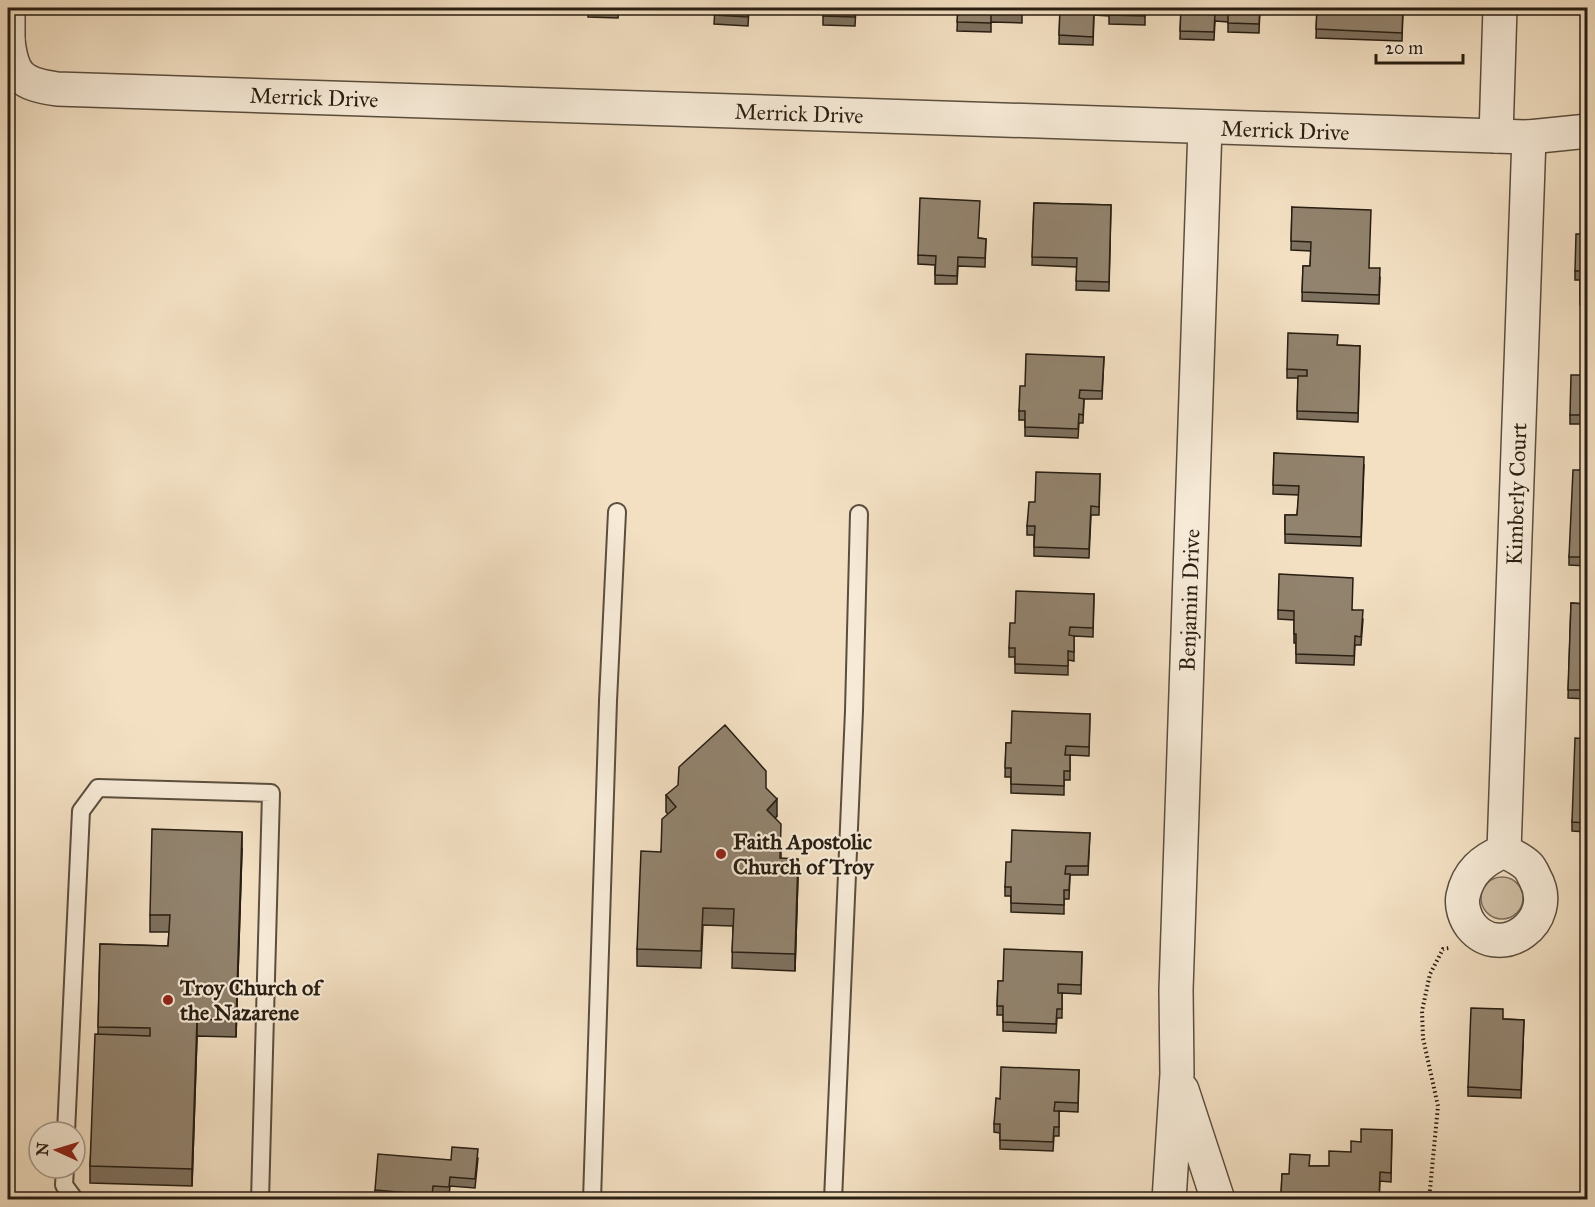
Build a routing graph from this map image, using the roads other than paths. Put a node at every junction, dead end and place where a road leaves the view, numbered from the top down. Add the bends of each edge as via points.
1 (8, 8) edge
2 (1500, 8) edge
3 (8, 40) edge
4 (1205, 127) junction
5 (1587, 131) edge
6 (1496, 136) junction
7 (1529, 137) junction
8 (616, 512) dead end
9 (859, 514) dead end
10 (1504, 851) dead end
11 (1177, 1074) junction
12 (67, 1120) edge
13 (64, 1180) edge
14 (75, 1200) edge
15 (260, 1200) edge
16 (592, 1200) edge
17 (833, 1200) edge
18 (1169, 1200) edge
19 (1218, 1200) edge

1 - 3 street
2 - 6 street
3 - 4 street, Merrick Drive via 15,73 31,84 57,89
4 - 6 street, Merrick Drive
4 - 11 street, Benjamin Drive via 1176,990
5 - 7 street, Merrick Drive
6 - 7 street, Merrick Drive
7 - 10 street, Kimberly Court
8 - 16 lane
9 - 17 lane
11 - 18 street, Benjamin Drive
11 - 19 street, Benjamin Drive
12 - 15 lane via 81,811 98,788 271,793
13 - 14 lane

